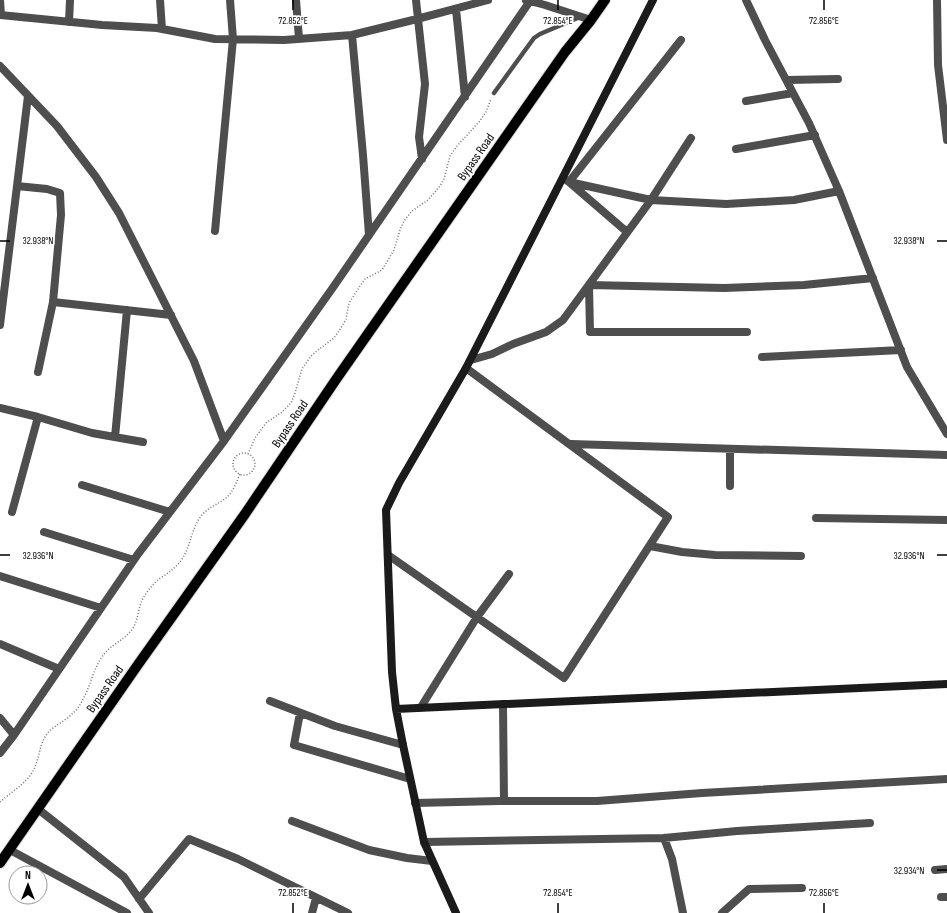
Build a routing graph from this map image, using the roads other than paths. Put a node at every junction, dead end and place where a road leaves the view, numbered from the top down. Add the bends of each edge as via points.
1 (0, 0) edge
2 (70, 0) edge
3 (160, 0) edge
4 (230, 0) edge
5 (296, 0) edge
6 (416, 0) edge
7 (488, 0) edge
8 (605, 0) edge
9 (653, 0) edge
10 (746, 0) edge
11 (937, 0) edge
12 (528, 1) edge
13 (456, 9) junction
14 (0, 15) edge
15 (580, 17) junction
16 (417, 19) junction
17 (591, 20) junction
18 (69, 22) junction
19 (162, 29) junction
20 (352, 35) junction
21 (233, 39) junction
22 (299, 39) junction
23 (681, 40) dead end
24 (0, 66) edge
25 (838, 79) dead end
26 (787, 80) junction
27 (944, 88) edge
28 (494, 93) road end
29 (793, 93) junction
30 (28, 96) junction
31 (465, 97) junction
32 (746, 101) dead end
33 (815, 135) junction
34 (691, 138) dead end
35 (947, 140) edge
36 (736, 149) dead end
37 (422, 158) junction
38 (566, 180) junction
39 (17, 186) junction
40 (839, 191) junction
41 (651, 200) junction
42 (216, 231) dead end
43 (627, 232) junction
44 (369, 236) junction
45 (873, 278) junction
46 (589, 285) junction
47 (53, 302) junction
48 (127, 310) junction
49 (171, 315) junction
50 (0, 325) edge
51 (747, 332) dead end
52 (900, 350) junction
53 (762, 357) dead end
54 (471, 360) junction
55 (466, 368) junction
56 (38, 372) dead end
57 (0, 408) edge
58 (38, 417) junction
59 (947, 434) edge
60 (115, 437) junction
61 (224, 441) junction
62 (143, 442) dead end
63 (571, 444) junction
64 (730, 449) junction
65 (947, 455) edge
66 (82, 485) dead end
67 (730, 486) dead end
68 (12, 512) dead end
69 (170, 512) junction
70 (816, 518) dead end
71 (947, 520) edge
72 (44, 532) dead end
73 (650, 546) junction
74 (388, 555) junction
75 (801, 556) dead end
76 (134, 560) junction
77 (509, 574) dead end
78 (0, 576) edge
79 (101, 608) junction
80 (477, 617) junction
81 (0, 644) edge
82 (60, 669) junction
83 (947, 684) edge
84 (270, 701) dead end
85 (503, 704) junction
86 (421, 707) junction
87 (396, 708) junction
88 (300, 713) junction
89 (0, 718) edge
90 (14, 735) junction
91 (402, 745) junction
92 (0, 752) edge
93 (410, 779) junction
94 (947, 779) edge
95 (504, 801) junction
96 (415, 803) junction
97 (38, 809) junction
98 (292, 821) dead end
99 (870, 823) dead end
100 (664, 838) junction
101 (424, 842) junction
102 (10, 850) junction
103 (432, 861) junction
104 (0, 864) edge
105 (947, 869) edge
106 (935, 870) dead end
107 (802, 888) dead end
108 (316, 898) junction
109 (139, 899) junction
110 (127, 913) edge
111 (149, 913) edge
112 (312, 913) edge
113 (348, 913) edge
114 (456, 913) edge
115 (683, 913) edge
116 (722, 913) edge

1 - 14 street
2 - 18 street
3 - 19 street
4 - 21 street
5 - 22 street
6 - 16 street
7 - 13 street
8 - 17 main road, Bypass Road
9 - 38 street
10 - 26 street
11 - 27 street via 938,65
12 - 15 street
12 - 31 street
13 - 16 street
13 - 31 street
14 - 18 street
15 - 17 street
15 - 28 lane via 534,38
16 - 20 street
16 - 37 street via 425,84 420,137
17 - 97 main road, Bypass Road via 556,65
18 - 19 street
19 - 21 street via 216,39
20 - 22 street
20 - 44 street
21 - 22 street
21 - 42 street
23 - 38 street
24 - 30 street
25 - 26 street
26 - 29 street
27 - 35 street
29 - 32 street
29 - 33 street
30 - 39 street
30 - 49 street via 57,126 96,177 119,213
31 - 37 street
33 - 36 street
33 - 40 street
34 - 41 street
37 - 44 street
38 - 41 street
38 - 43 street
38 - 54 street
39 - 47 street via 47,189 60,194 61,215
39 - 50 street
40 - 41 street via 794,200 726,204
40 - 45 street
41 - 43 street
43 - 46 street
44 - 61 street
45 - 46 street via 804,285 724,288
45 - 52 street
46 - 51 street via 590,332
46 - 54 street via 563,320 546,332
47 - 48 street
47 - 56 street
48 - 49 street
48 - 60 street
49 - 61 street via 194,361
52 - 53 street
52 - 59 street
54 - 55 street
55 - 63 street
55 - 74 street via 386,510
57 - 58 street
58 - 60 street
58 - 68 street
60 - 62 street
61 - 69 street
63 - 64 street
63 - 73 street via 668,517
64 - 65 street
64 - 67 street
66 - 69 street
69 - 76 street
70 - 71 street
72 - 76 street
73 - 75 street via 682,552
73 - 80 street via 564,678
74 - 80 street
74 - 87 street via 392,672
76 - 79 street
77 - 80 street
78 - 79 street
79 - 82 street
80 - 86 street
81 - 82 street
82 - 90 street
83 - 85 street
84 - 88 street
85 - 86 street
85 - 95 street
86 - 87 street
87 - 91 street
88 - 91 street
88 - 93 street via 294,745
89 - 90 street
90 - 92 street
91 - 93 street
93 - 96 street
94 - 95 street via 597,801
95 - 96 street
96 - 101 street
97 - 102 main road, Bypass Road
97 - 109 street via 124,876
98 - 103 street via 369,850
99 - 100 street
100 - 101 street
100 - 115 street via 672,859
101 - 103 street
102 - 104 main road, Bypass Road
102 - 110 street
103 - 114 street
105 - 106 street
107 - 116 street via 749,888
108 - 109 street via 238,859 188,839
108 - 112 street
108 - 113 street
109 - 111 street

